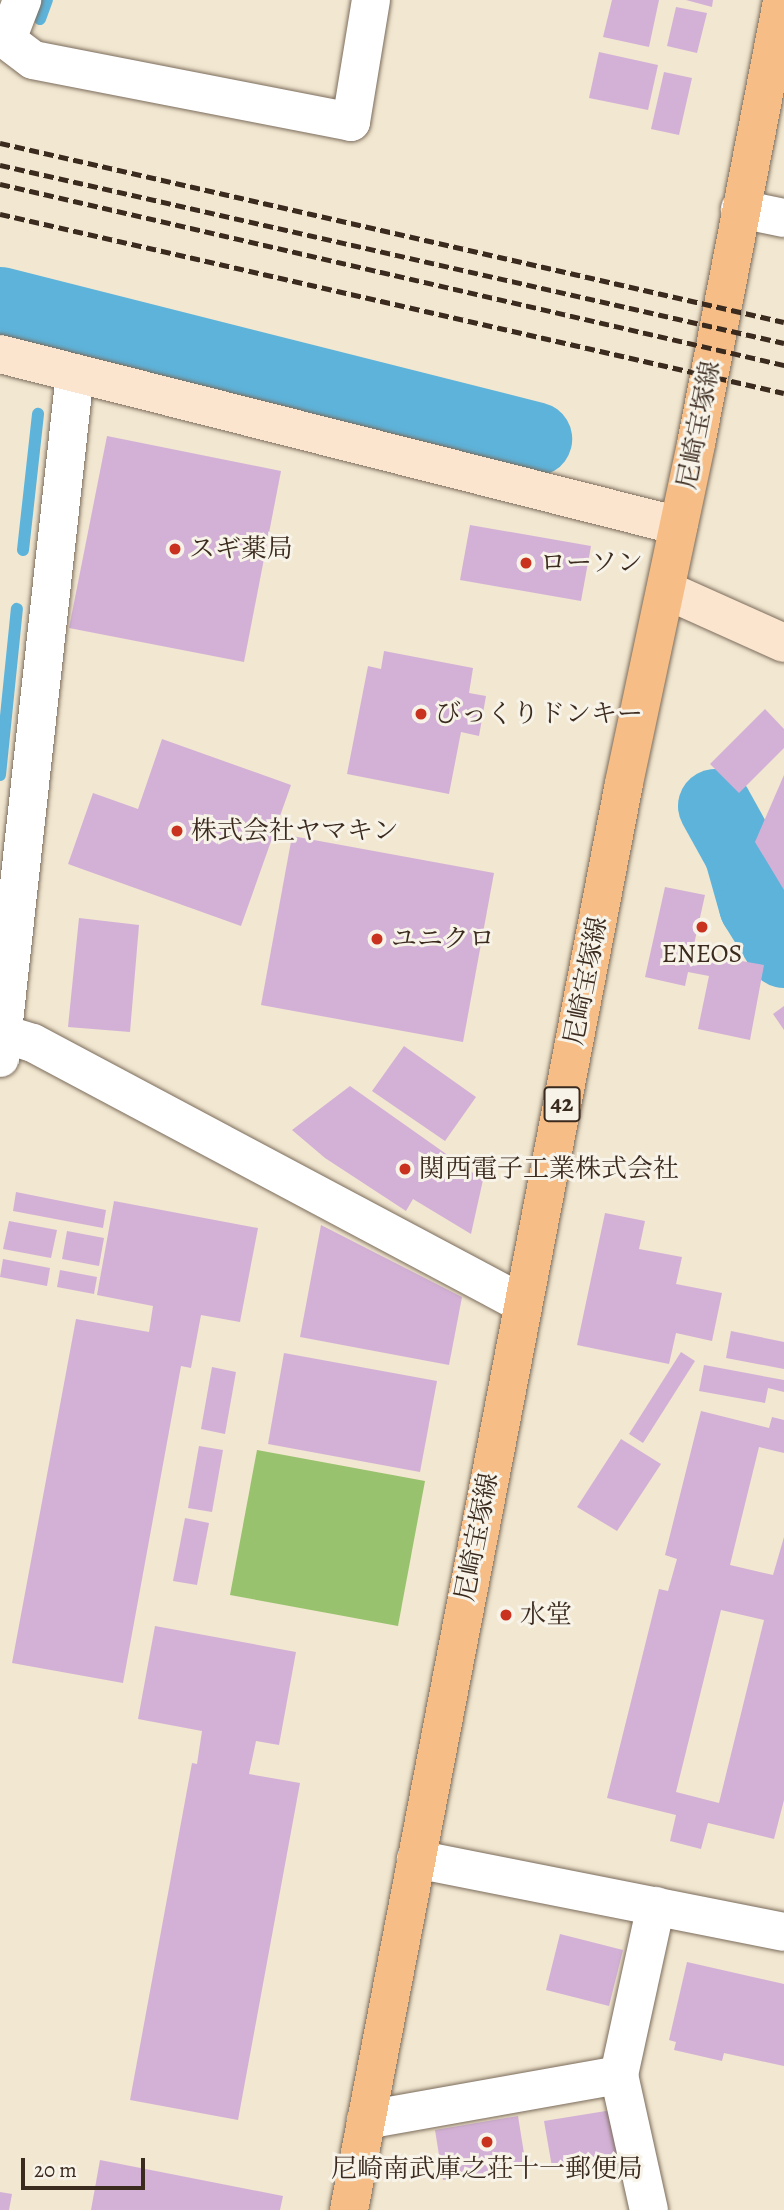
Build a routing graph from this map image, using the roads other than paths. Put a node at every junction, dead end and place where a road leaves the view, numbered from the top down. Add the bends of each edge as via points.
1 (22, 0) edge
2 (371, 0) edge
3 (782, 0) edge
4 (4, 36) edge
5 (740, 209) junction
6 (784, 219) edge
7 (0, 354) edge
8 (75, 373) junction
9 (678, 526) junction
10 (666, 590) junction
11 (784, 643) edge
12 (1, 1041) edge
13 (523, 1304) junction
14 (416, 1859) junction
15 (656, 1906) junction
16 (784, 1932) edge
17 (619, 2075) junction
18 (366, 2120) junction
19 (349, 2210) edge
20 (649, 2210) edge

1 - 4 street
2 - 4 street via 351,122 33,60
3 - 5 main road, 尼崎宝塚線 / 42
5 - 6 street
5 - 9 main road, 尼崎宝塚線 / 42
7 - 8 street
8 - 9 street
8 - 12 street
9 - 10 main road, 尼崎宝塚線 / 42
10 - 11 street
10 - 13 main road, 尼崎宝塚線 / 42
12 - 13 street via 33,1043
13 - 14 main road, 尼崎宝塚線 / 42
14 - 15 street
14 - 18 main road, 尼崎宝塚線 / 42
15 - 16 street
15 - 17 street
17 - 18 street
17 - 20 street
18 - 19 main road, 尼崎宝塚線 / 42

